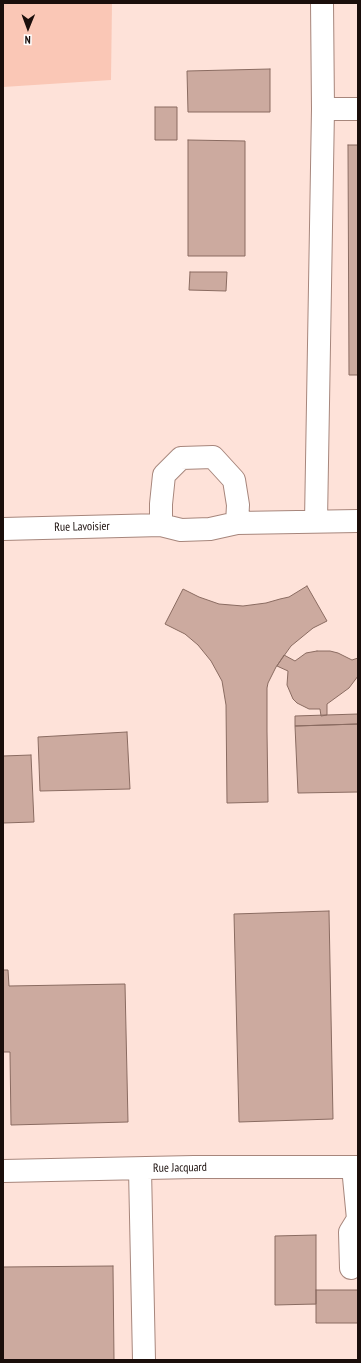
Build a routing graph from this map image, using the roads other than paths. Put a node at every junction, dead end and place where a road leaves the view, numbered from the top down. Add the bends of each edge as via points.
1 (322, 3) edge
2 (323, 109) junction
3 (358, 109) edge
4 (316, 521) junction
5 (358, 521) edge
6 (237, 523) junction
7 (161, 525) junction
8 (3, 529) edge
9 (356, 1167) edge
10 (140, 1169) junction
11 (3, 1171) edge
12 (358, 1219) edge
13 (352, 1268) dead end
14 (144, 1360) edge

1 - 2 street
2 - 3 street
2 - 4 street
4 - 5 street, Rue Lavoisier
4 - 6 street, Rue Lavoisier
6 - 7 street, Rue Lavoisier via 202,530 181,530
6 - 7 street via 238,505 234,480 213,457 181,458 164,475
7 - 8 street, Rue Lavoisier
9 - 10 street, Rue Jacquard
9 - 12 street
10 - 11 street, Rue Jacquard
10 - 14 street
12 - 13 street via 350,1232

